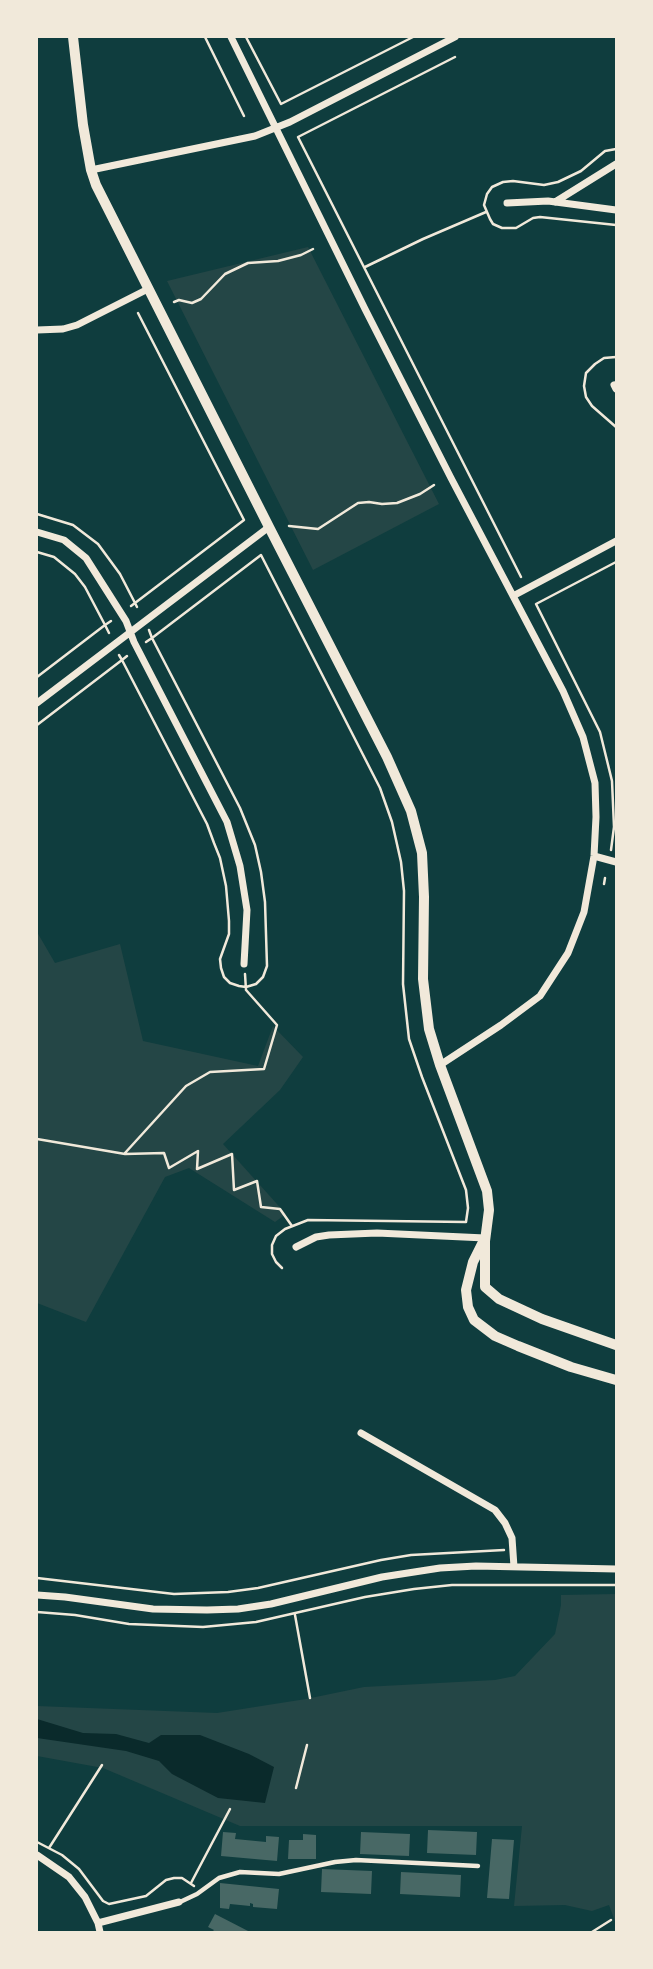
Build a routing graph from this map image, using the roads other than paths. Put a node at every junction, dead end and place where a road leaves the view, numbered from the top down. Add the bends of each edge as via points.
1 (73, 37) edge
2 (231, 37) edge
3 (455, 37) edge
4 (274, 128) junction
5 (616, 164) edge
6 (91, 170) junction
7 (555, 202) junction
8 (507, 204) dead end
9 (616, 210) edge
10 (148, 289) junction
11 (37, 330) edge
12 (269, 527) junction
13 (37, 532) edge
14 (616, 541) edge
15 (513, 596) junction
16 (130, 632) junction
17 (37, 702) edge
18 (594, 856) junction
19 (616, 862) edge
20 (244, 964) road end
21 (440, 1065) junction
22 (485, 1238) junction
23 (296, 1247) dead end
24 (614, 1345) edge
25 (616, 1380) edge
26 (361, 1433) dead end
27 (514, 1567) junction
28 (616, 1569) edge
29 (37, 1595) edge
30 (37, 1855) edge
31 (478, 1866) dead end
32 (179, 1902) joint
33 (98, 1923) junction
34 (100, 1932) edge

1 - 6 street
2 - 4 street
3 - 4 street
4 - 6 street via 255,136
4 - 15 street
5 - 7 street
6 - 10 street
7 - 8 street
7 - 9 street
10 - 11 street via 77,325
10 - 12 street
12 - 16 street
12 - 21 street via 387,757 414,822 422,853 424,996
13 - 16 street via 64,540 86,558
14 - 15 street
15 - 18 street via 583,737 595,783
16 - 17 street
16 - 20 street via 227,822 247,911
18 - 19 street
18 - 21 street via 584,912 568,953 540,996
21 - 22 street via 487,1191
22 - 23 street via 329,1235
22 - 24 street via 484,1282 490,1292 542,1319
22 - 25 street via 472,1262 466,1290 474,1320 518,1346
26 - 27 street via 495,1510 512,1538
27 - 28 street
27 - 29 street via 411,1572 238,1609 174,1610
30 - 33 street via 69,1877
31 - 32 lane via 356,1860 279,1874 240,1872 219,1878
32 - 33 street
33 - 34 street

